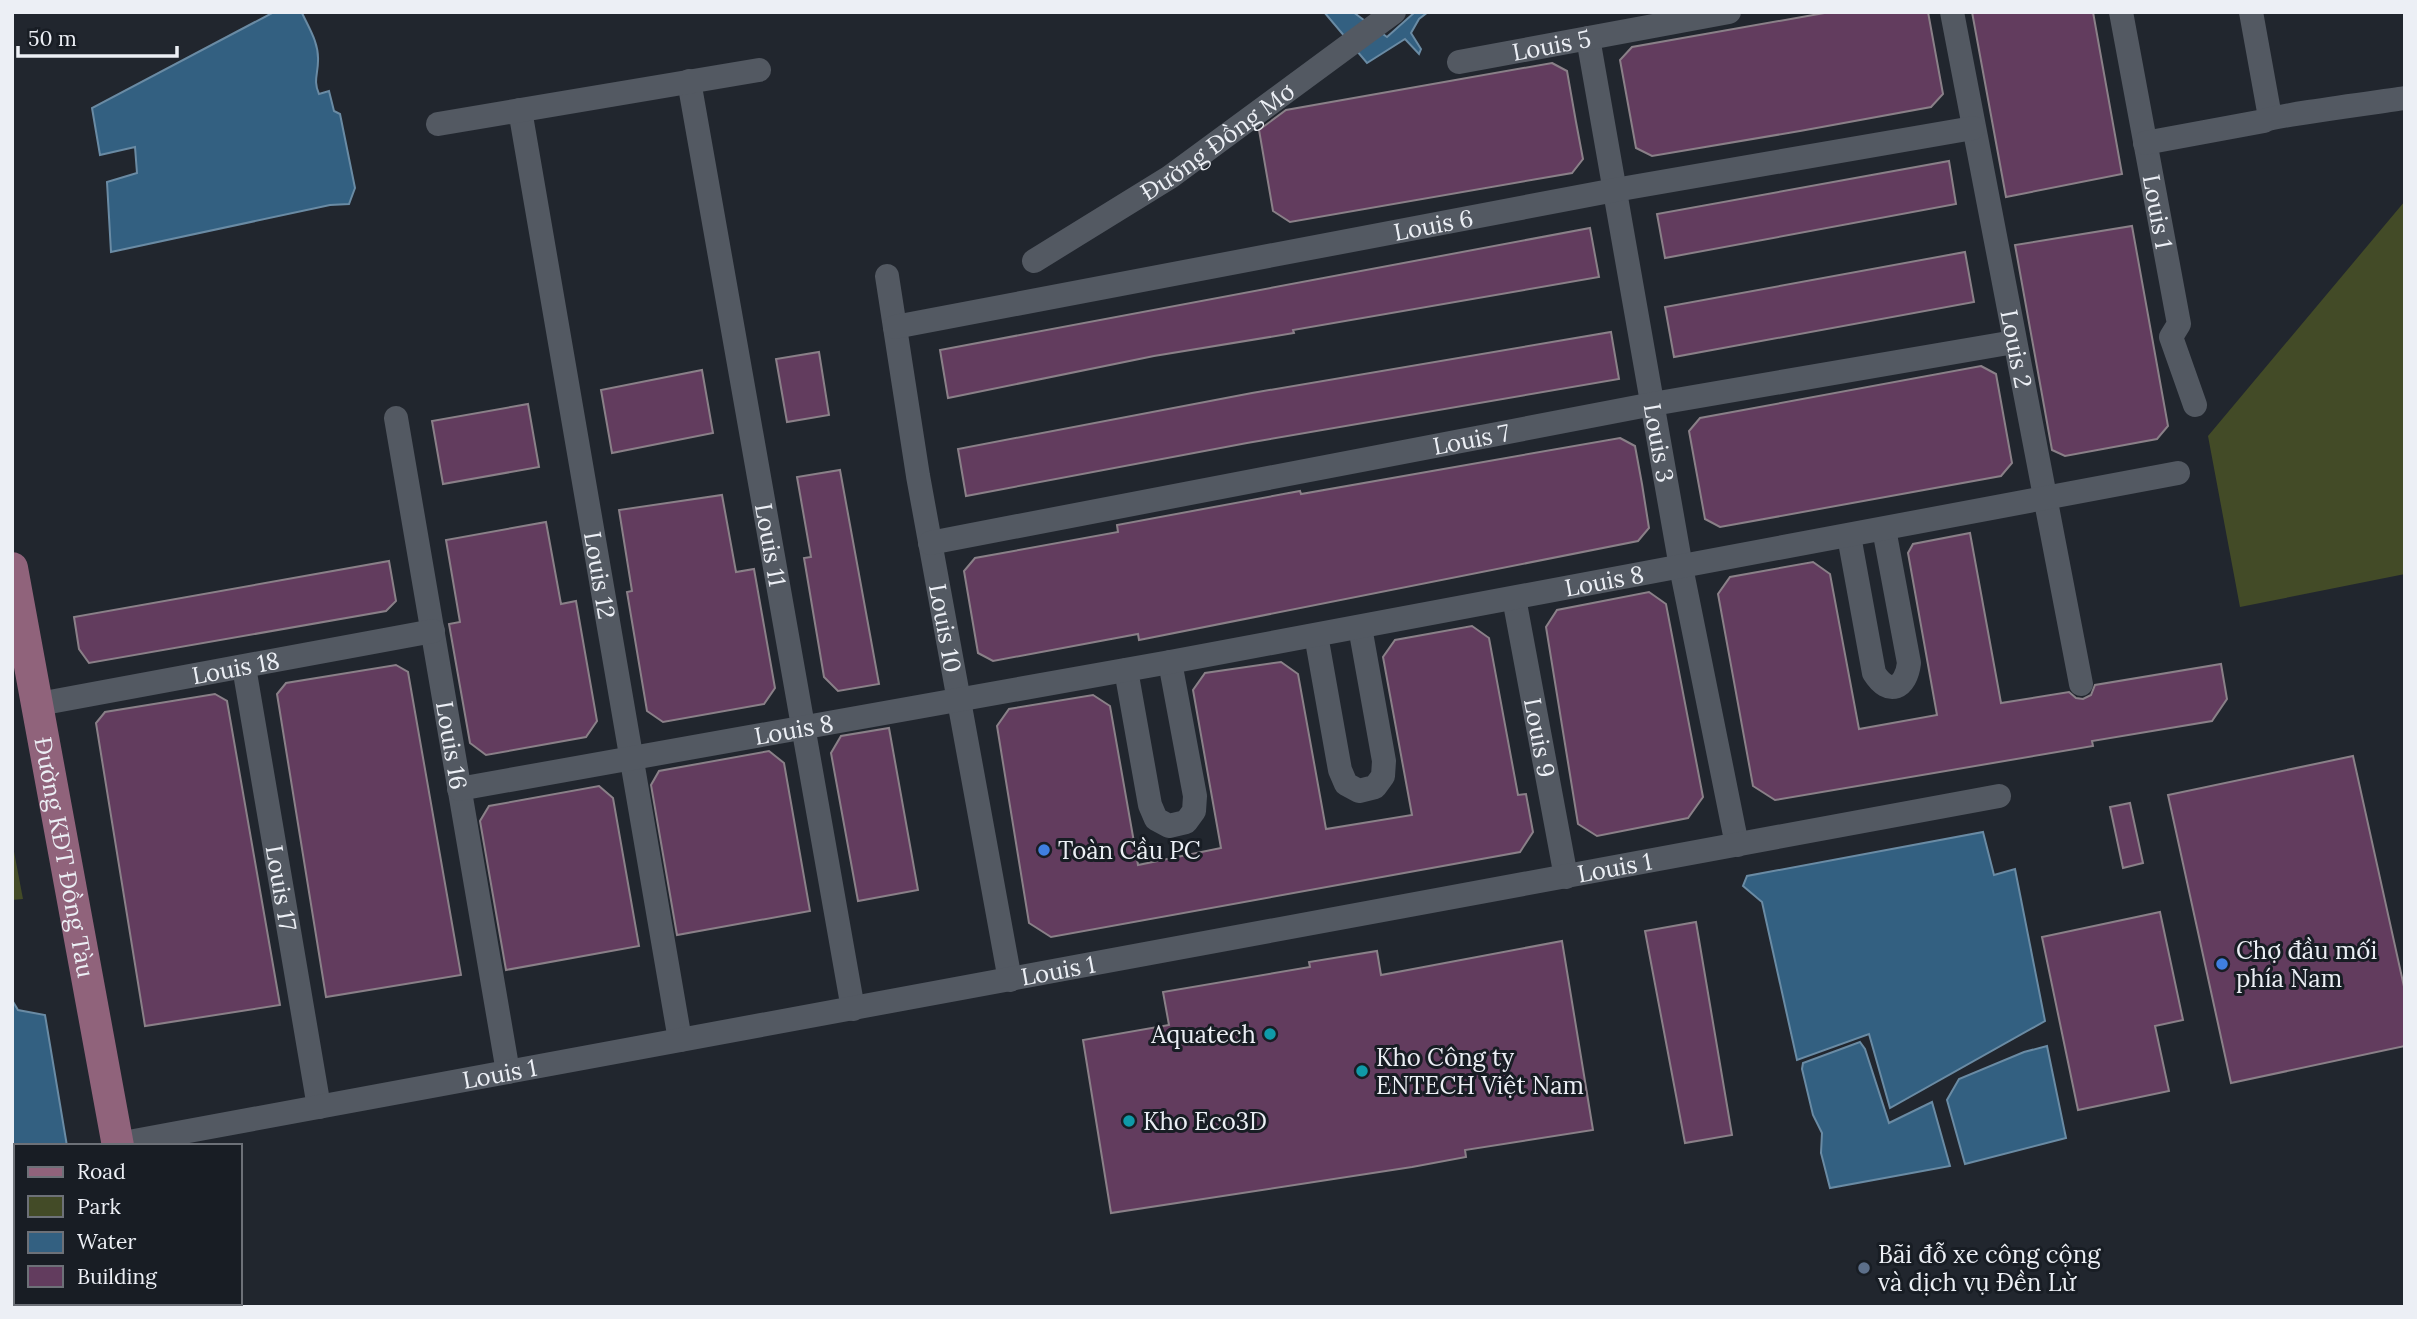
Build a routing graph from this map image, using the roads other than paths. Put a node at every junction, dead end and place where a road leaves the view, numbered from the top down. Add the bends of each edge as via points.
1 (1394, 12) edge
2 (1729, 12) edge
3 (1952, 12) edge
4 (2121, 12) edge
5 (2251, 12) edge
6 (1588, 38) junction
7 (1459, 62) dead end
8 (759, 70) dead end
9 (689, 81) junction
10 (2405, 98) edge
11 (520, 110) junction
12 (2270, 117) junction
13 (438, 124) dead end
14 (1973, 128) junction
15 (2146, 143) junction
16 (1615, 190) junction
17 (1034, 261) dead end
18 (887, 276) dead end
19 (895, 327) junction
20 (2014, 342) junction
21 (1653, 404) junction
22 (2194, 405) dead end
23 (396, 418) dead end
24 (2178, 472) dead end
25 (2043, 498) junction
26 (1884, 529) junction
27 (1849, 536) junction
28 (930, 543) junction
29 (1681, 567) junction
30 (12, 568) edge
31 (1514, 598) junction
32 (1360, 627) junction
33 (433, 631) junction
34 (1316, 635) junction
35 (1170, 662) junction
36 (244, 667) junction
37 (1126, 670) junction
38 (2081, 684) dead end
39 (959, 700) junction
40 (39, 704) junction
41 (802, 727) junction
42 (632, 758) junction
43 (459, 789) junction
44 (1999, 796) dead end
45 (1737, 845) junction
46 (1566, 877) junction
47 (1010, 979) junction
48 (853, 1009) junction
49 (680, 1040) junction
50 (508, 1072) junction
51 (319, 1107) junction
52 (118, 1144) edge
53 (123, 1144) edge

1 - 17 street, Đường Đồng Mơ via 1170,177
2 - 6 street, Louis 5
3 - 14 street, Louis 2
4 - 15 street, Louis 1
5 - 12 street
6 - 7 street, Louis 5
6 - 16 street, Louis 3
8 - 9 street
9 - 11 street
9 - 41 street, Louis 11
10 - 12 street
11 - 13 street
11 - 42 street, Louis 12
12 - 15 street
14 - 16 street, Louis 6
14 - 20 street, Louis 2
15 - 22 street, Louis 1 via 2179,324 2171,337
16 - 19 street, Louis 6
16 - 21 street, Louis 3
18 - 19 street, Louis 10
19 - 28 street, Louis 10
20 - 21 street, Louis 7
20 - 25 street, Louis 2
21 - 28 street, Louis 7
21 - 29 street, Louis 3
23 - 33 street, Louis 16
24 - 25 street, Louis 8
25 - 26 street, Louis 8
25 - 38 street, Louis 2
26 - 27 street, Louis 8
26 - 27 street via 1909,663 1907,679 1900,685 1880,684 1874,673
27 - 29 street, Louis 8
28 - 39 street, Louis 10
29 - 31 street, Louis 8
29 - 45 street, Louis 3
30 - 40 main road, Đường KĐT Đồng Tàu
31 - 32 street, Louis 8
31 - 46 street, Louis 9
32 - 34 street, Louis 8
32 - 34 street via 1384,761 1383,775 1375,787 1359,791 1346,784 1340,770
33 - 36 street, Louis 18
33 - 43 street, Louis 16
34 - 35 street, Louis 8
35 - 37 street, Louis 8
35 - 37 street via 1195,796 1194,811 1186,822 1169,826 1156,819 1150,805
36 - 40 street, Louis 18
36 - 51 street, Louis 17
37 - 39 street, Louis 8
39 - 41 street, Louis 8
39 - 47 street, Louis 10
40 - 52 main road, Đường KĐT Đồng Tàu
41 - 42 street, Louis 8
41 - 48 street, Louis 11
42 - 43 street, Louis 8
42 - 49 street, Louis 12
43 - 50 street, Louis 16
44 - 45 street, Louis 1
45 - 46 street, Louis 1
46 - 47 street, Louis 1
47 - 48 street, Louis 1
48 - 49 street, Louis 1
49 - 50 street, Louis 1
50 - 51 street, Louis 1
51 - 53 street, Louis 1

